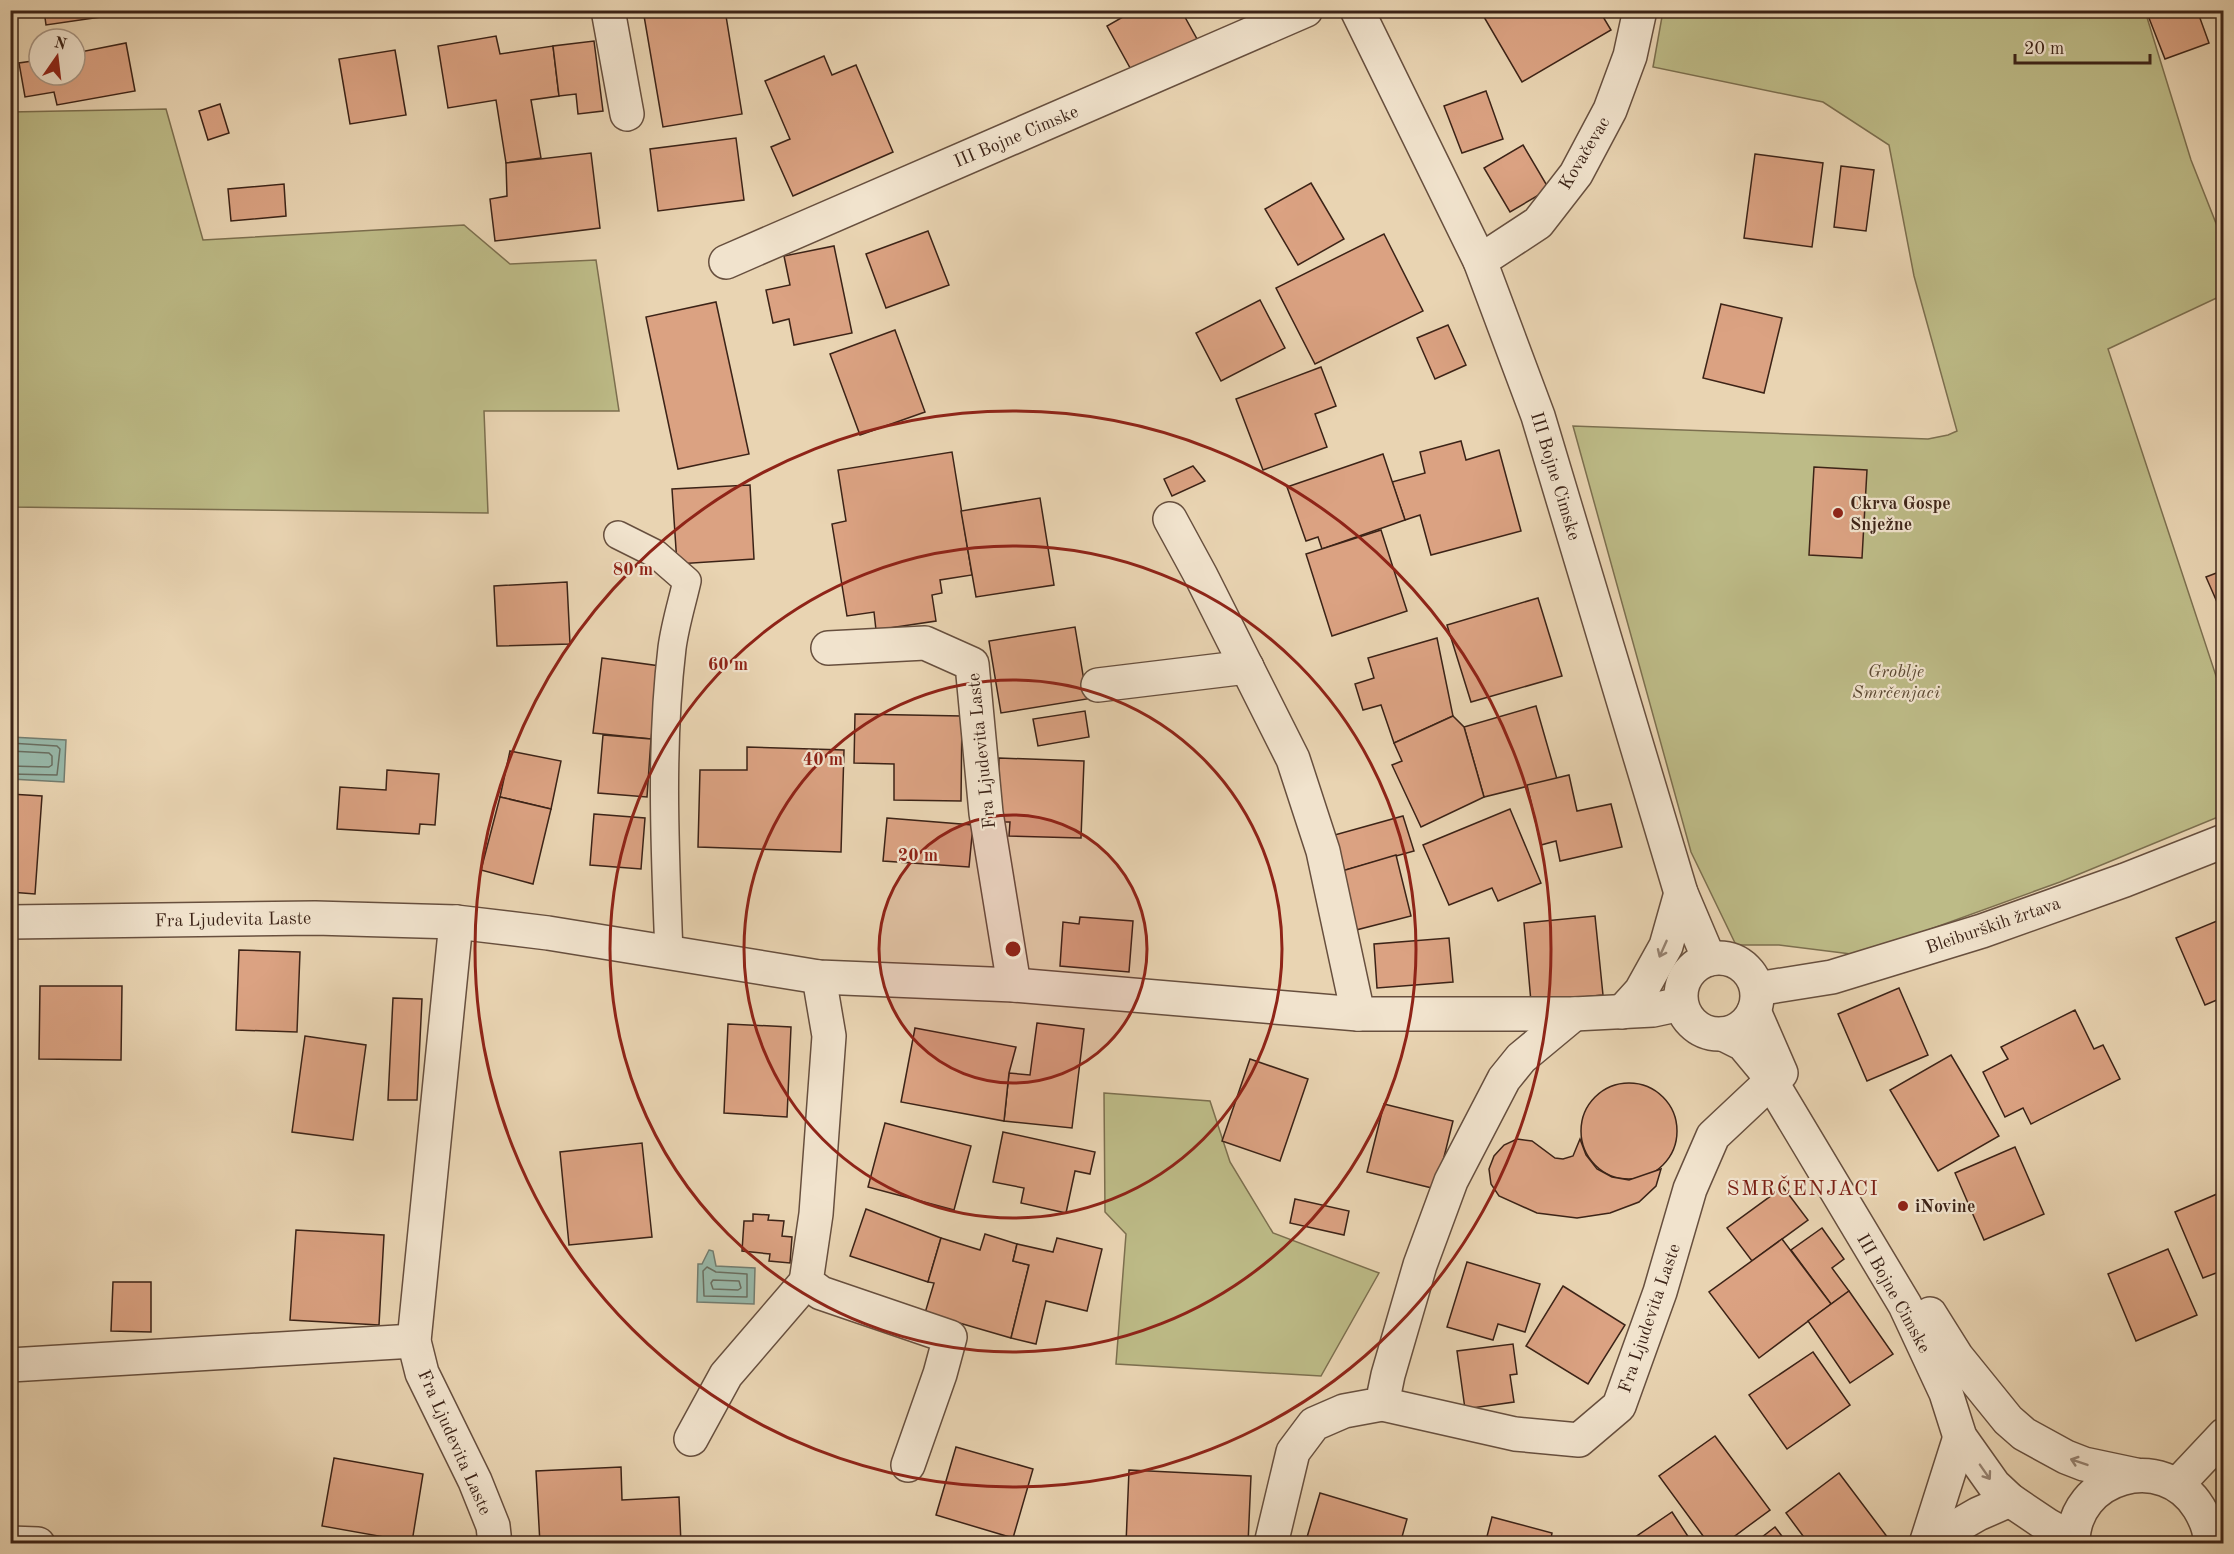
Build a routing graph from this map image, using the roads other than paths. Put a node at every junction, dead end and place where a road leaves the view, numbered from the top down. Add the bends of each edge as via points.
1 (608, 10) edge
2 (1306, 10) edge
3 (1357, 10) edge
4 (1640, 10) edge
5 (627, 114) dead end
6 (1480, 261) junction
7 (726, 262) dead end
8 (1170, 519) dead end
9 (618, 534) dead end
10 (828, 648) dead end
11 (1247, 667) junction
12 (1098, 685) dead end
13 (2223, 841) edge
14 (1681, 893) junction
15 (10, 922) edge
16 (456, 922) junction
17 (669, 953) junction
18 (1709, 959) junction
19 (819, 977) junction
20 (1014, 985) junction
21 (1756, 1000) junction
22 (1681, 1004) junction
23 (1622, 1012) junction
24 (1358, 1014) junction
25 (1515, 1014) junction
26 (1574, 1014) junction
27 (1723, 1034) junction
28 (1533, 1049) junction
29 (1773, 1084) junction
30 (806, 1282) junction
31 (414, 1341) junction
32 (10, 1365) edge
33 (1382, 1404) junction
34 (2223, 1435) edge
35 (1960, 1437) junction
36 (691, 1439) dead end
37 (908, 1465) dead end
38 (2136, 1475) junction
39 (2177, 1485) junction
40 (2010, 1500) junction
41 (2214, 1533) edge
42 (2072, 1541) edge
43 (10, 1543) edge
44 (38, 1544) edge
45 (495, 1544) edge
46 (1271, 1544) edge
47 (1926, 1544) edge

1 - 5 street
2 - 7 street, III Bojne Cimske
3 - 6 street, III Bojne Cimske
4 - 6 street, Kovačevac via 1630,56 1610,110 1576,174 1538,223
6 - 14 street, III Bojne Cimske via 1538,416
8 - 11 street
9 - 17 lane via 656,554 687,581 672,645 666,716
10 - 20 street, Fra Ljudevita Laste via 926,643 972,664 986,813
11 - 12 street
11 - 24 street via 1293,759 1320,841
13 - 21 street, Bleiburških žrtava via 1982,931
14 - 18 street, III Bojne Cimske
14 -> 23 street via 1665,946 1641,991
15 - 16 street, Fra Ljudevita Laste via 315,918
16 - 17 street, Fra Ljudevita Laste
16 - 31 street, Fra Ljudevita Laste
17 - 19 street, Fra Ljudevita Laste
18 - 21 street via 1734,960 1745,968 1753,977
18 - 22 street via 1698,963 1683,981
19 - 20 street, Fra Ljudevita Laste
19 - 30 street via 829,1036 816,1214
20 - 24 street, Fra Ljudevita Laste
21 - 27 street via 1743,1026
38 -> 21 street, III Bojne Cimske via 2084,1464 2024,1434 1964,1366 1775,1062
22 - 23 street, Fra Ljudevita Laste
22 - 27 street via 1701,1030
23 - 26 street, Fra Ljudevita Laste
24 - 25 street, Fra Ljudevita Laste
25 - 26 street, Fra Ljudevita Laste
25 - 28 street via 1523,1019 1533,1036
26 - 28 street
27 - 29 street, III Bojne Cimske via 1743,1044
28 - 33 street via 1504,1079 1450,1184 1420,1265
29 - 33 street, Fra Ljudevita Laste via 1713,1136 1690,1190 1660,1292 1619,1406 1579,1440 1515,1434
29 - 35 street, III Bojne Cimske via 1905,1305 1946,1393
30 - 36 street via 726,1375
30 - 37 street via 821,1293 950,1337
31 - 32 street
31 - 45 street, Fra Ljudevita Laste via 422,1373 493,1526
33 - 46 street, Fra Ljudevita Laste via 1344,1411 1314,1424 1293,1452
34 - 39 street
35 -> 40 street, III Bojne Cimske via 1994,1485
35 - 47 street
38 - 39 street, III Bojne Cimske via 2157,1477
38 - 42 street via 2100,1488 2085,1503
39 - 41 street via 2194,1499
40 - 42 street, III Bojne Cimske
40 - 47 street
43 - 44 street

